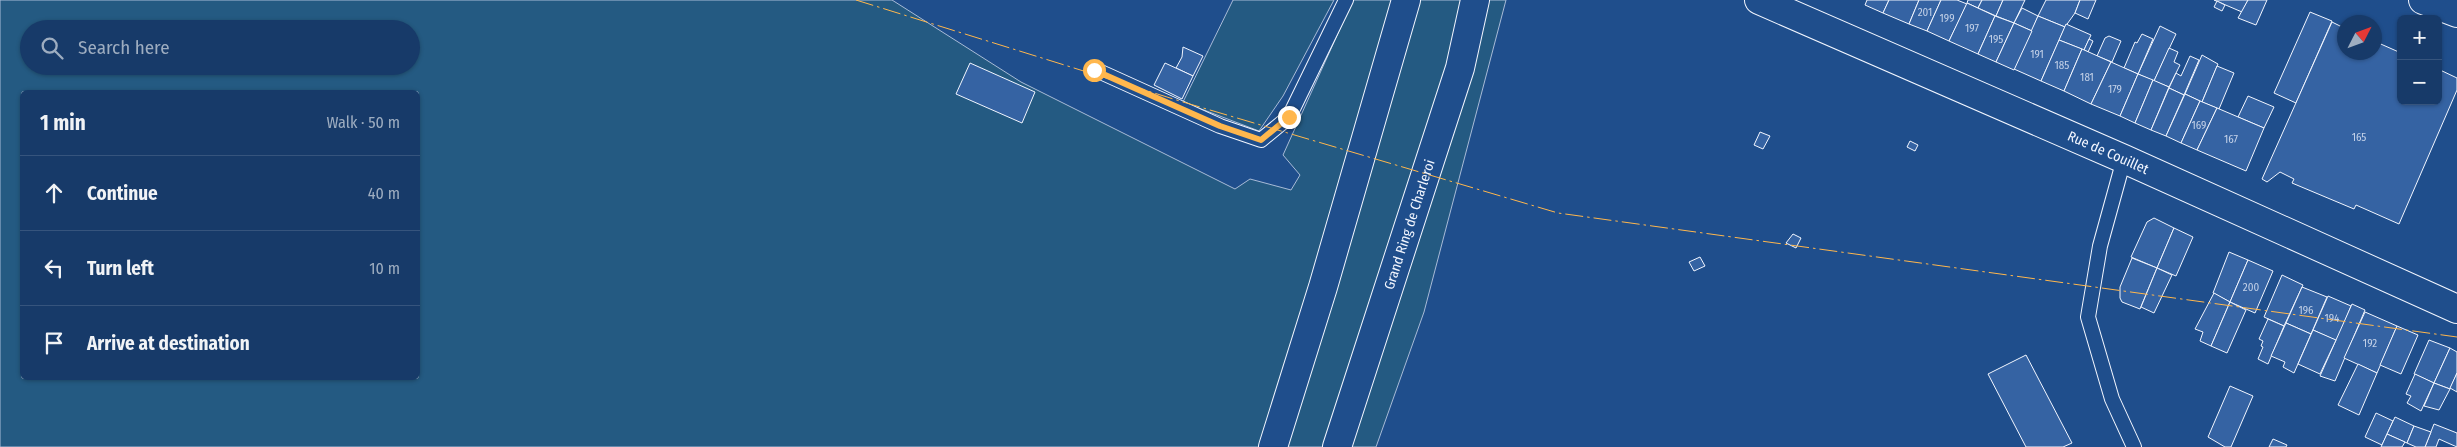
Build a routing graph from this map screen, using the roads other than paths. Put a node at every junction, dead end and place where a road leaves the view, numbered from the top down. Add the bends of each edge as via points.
1 (1346, 0) edge
2 (1406, 0) edge
3 (1475, 0) edge
4 (2423, 0) edge
5 (1762, 1) edge
6 (2457, 13) edge
7 (1094, 70) dead end
8 (2124, 159) junction
9 (2457, 310) edge
10 (1273, 447) edge
11 (1337, 447) edge
12 (2134, 447) edge

1 - 7 lane via 1289,117 1261,140 1220,126
2 - 10 main road
3 - 11 main road, Grand Ring de Charleroi via 1460,68
4 - 6 main road
5 - 8 main road, Rue de Couillet
8 - 9 main road, Rue de Couillet
8 - 12 lane via 2100,246 2088,316 2112,399

